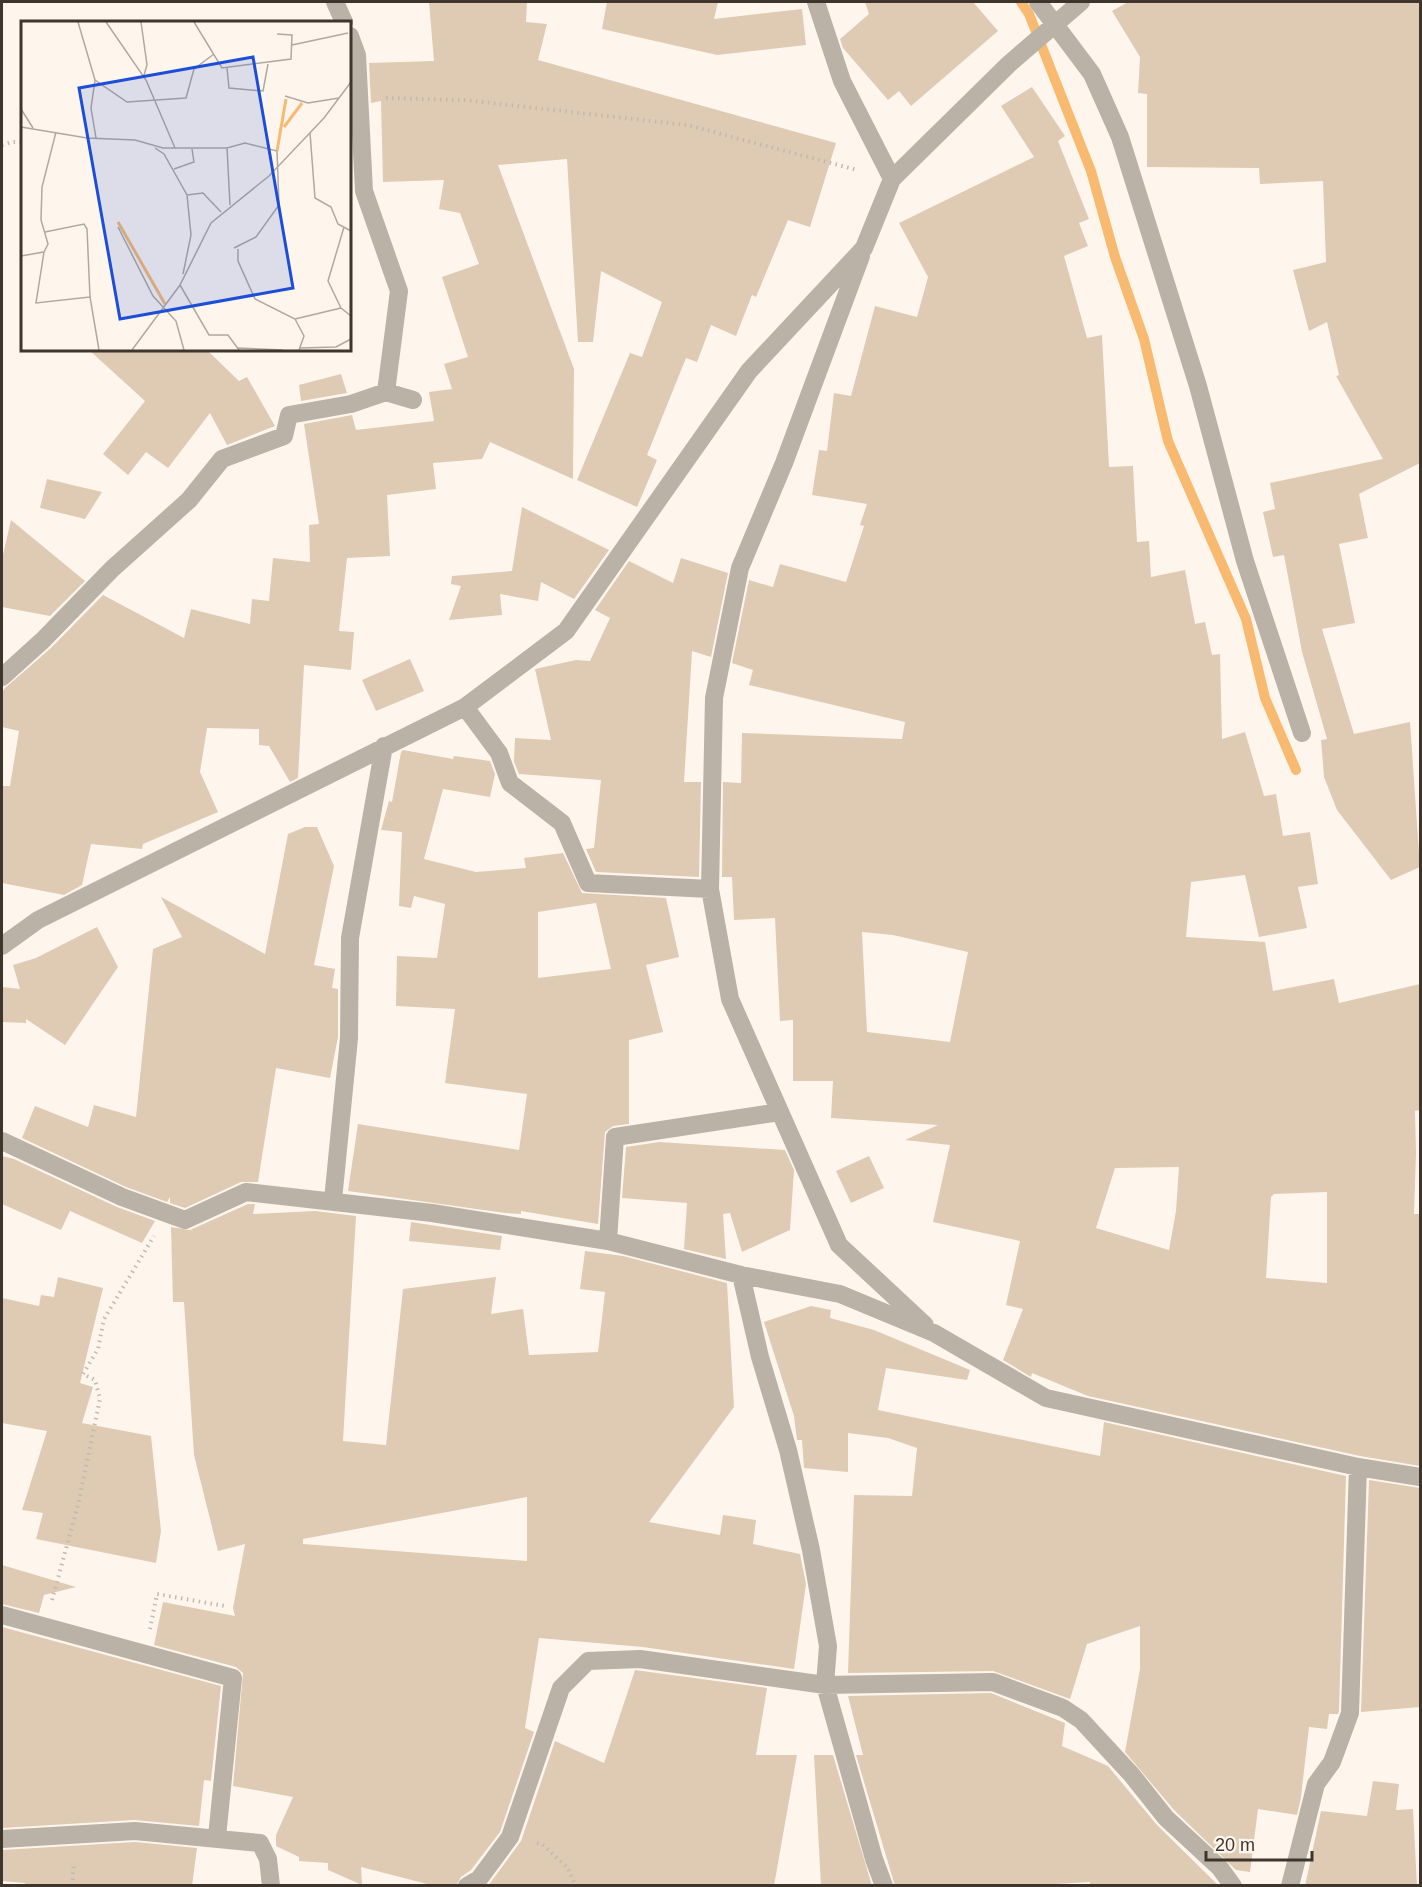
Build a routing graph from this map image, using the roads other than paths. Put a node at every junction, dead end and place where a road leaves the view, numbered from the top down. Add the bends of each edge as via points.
1 (335, 2) edge
2 (816, 2) edge
3 (1038, 2) edge
4 (1081, 2) edge
5 (344, 21) edge
6 (1057, 24) junction
7 (351, 39) edge
8 (892, 179) junction
9 (864, 248) junction
10 (386, 392) junction
11 (413, 400) dead end
12 (2, 677) edge
13 (465, 707) junction
14 (1302, 733) dead end
15 (384, 746) junction
16 (710, 888) junction
17 (2, 946) edge
18 (780, 1112) junction
19 (2, 1141) edge
20 (333, 1200) junction
21 (608, 1241) junction
22 (741, 1275) junction
23 (934, 1333) junction
24 (1358, 1467) junction
25 (1420, 1477) edge
26 (2, 1615) edge
27 (825, 1685) junction
28 (218, 1837) junction
29 (2, 1839) edge
30 (271, 1886) edge
31 (467, 1886) edge
32 (884, 1886) edge
33 (1233, 1886) edge
34 (1290, 1886) edge

1 - 5 street
2 - 8 street via 842,81
3 - 6 street
4 - 6 street
6 - 8 street via 1009,64
6 - 14 street via 1092,74 1124,147 1198,386 1245,561
7 - 10 street via 357,55 364,191 399,291
8 - 9 street
9 - 13 street via 749,371 566,631
9 - 16 street via 784,463 740,568 714,698
10 - 11 street
10 - 12 street via 351,404 289,415 284,436 222,459 189,500
13 - 15 street
13 - 16 street via 499,753 510,783 562,823 588,883
15 - 17 street via 38,920
15 - 20 street via 350,938 349,1038
16 - 18 street via 730,999
18 - 21 street via 615,1137
18 - 23 street via 838,1245
19 - 20 street via 122,1197 185,1220 246,1192
20 - 21 street
21 - 22 street
22 - 23 street via 840,1294
22 - 27 street via 811,1550 828,1646
23 - 24 street via 1046,1398
24 - 25 street
24 - 34 street via 1350,1713 1332,1762 1316,1784
26 - 28 street via 233,1678
27 - 31 street via 640,1659 588,1662 561,1688 510,1837 479,1878
27 - 32 street
27 - 33 street via 993,1682 1063,1708 1081,1720 1166,1818 1220,1868
28 - 29 street via 135,1831
28 - 30 street via 260,1843 268,1859

